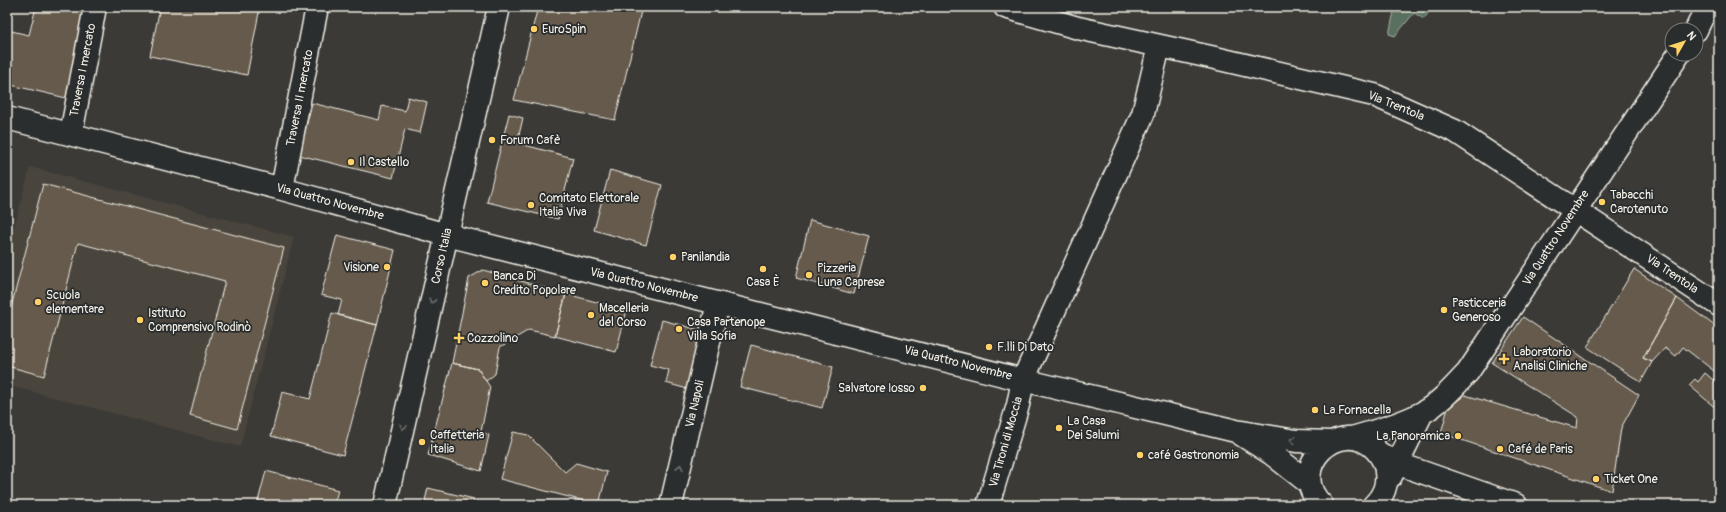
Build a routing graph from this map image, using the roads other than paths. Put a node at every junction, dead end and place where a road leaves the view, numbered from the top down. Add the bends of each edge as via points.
1 (95, 7) edge
2 (317, 7) edge
3 (500, 7) edge
4 (1007, 7) edge
5 (1707, 7) edge
6 (1700, 22) edge
7 (1159, 46) junction
8 (1674, 62) edge
9 (7, 118) edge
10 (71, 134) junction
11 (282, 189) junction
12 (1575, 209) junction
13 (447, 235) junction
14 (718, 303) junction
15 (1719, 305) edge
16 (1023, 380) junction
17 (1422, 413) junction
18 (1236, 431) junction
19 (1342, 440) junction
20 (1388, 458) junction
21 (1444, 480) junction
22 (1310, 484) junction
23 (1382, 500) edge
24 (385, 505) edge
25 (671, 505) edge
26 (988, 505) edge
27 (1322, 505) edge
28 (1516, 505) edge

1 - 10 street, Traversa I mercato
2 - 11 street, Traversa II mercato
3 - 13 street, Corso Italia
4 - 7 street, Via Trentola via 1078,28
5 - 6 street
7 - 12 street, Via Trentola via 1374,95 1455,131
7 - 16 street, Via Tironi di Moccia via 1143,114
8 - 12 street, Via Quattro Novembre
9 - 10 street, Via Quattro Novembre
10 - 11 street, Via Quattro Novembre
11 - 13 street, Via Quattro Novembre
12 - 15 street, Via Trentola
12 - 17 street, Via Quattro Novembre via 1468,372 1442,398
13 - 14 street, Via Quattro Novembre
13 -> 24 street, Corso Italia
14 - 16 street, Via Quattro Novembre
25 -> 14 street, Via Napoli
16 - 18 street, Via Quattro Novembre
16 - 26 street, Via Tironi di Moccia
17 - 19 street, Via Quattro Novembre
17 - 20 street, Via Quattro Novembre
19 -> 18 street, Via Quattro Novembre via 1296,441
18 - 22 street, Via Quattro Novembre via 1272,454
19 - 20 street via 1366,442
19 - 22 street via 1321,449 1312,462
20 - 21 street
20 - 23 street
21 - 23 street via 1398,481
21 - 28 street
22 - 27 street

